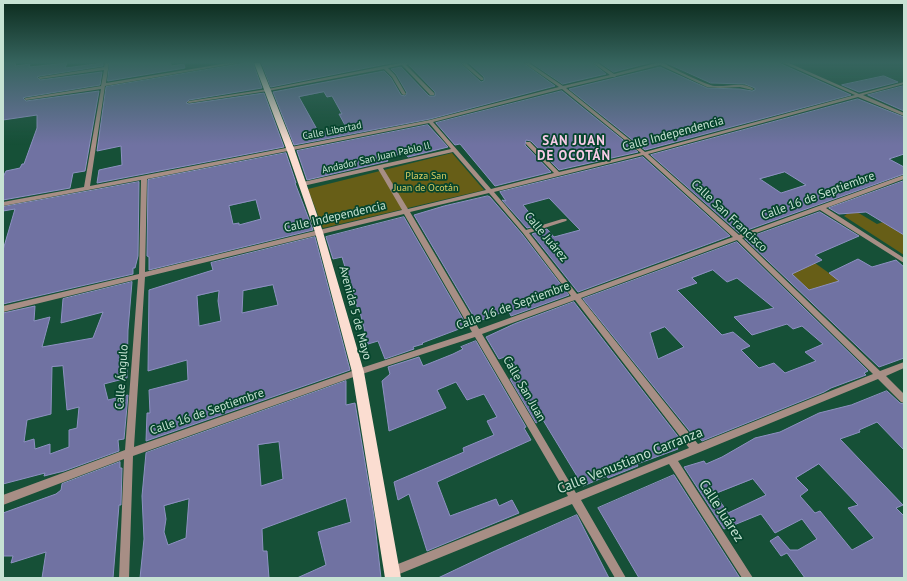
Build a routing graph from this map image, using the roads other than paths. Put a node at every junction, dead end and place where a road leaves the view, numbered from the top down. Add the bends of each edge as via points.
1 (77, 90) edge
2 (103, 90) edge
3 (268, 90) joint
4 (402, 90) edge
5 (429, 90) edge
6 (555, 90) edge
7 (566, 90) edge
8 (845, 90) edge
9 (879, 90) edge
10 (404, 94) dead end
11 (432, 94) dead end
12 (858, 96) junction
13 (26, 98) dead end
14 (189, 102) dead end
15 (904, 115) edge
16 (430, 122) junction
17 (528, 143) dead end
18 (290, 148) junction
19 (454, 150) junction
20 (644, 153) junction
21 (380, 167) junction
22 (558, 174) junction
23 (904, 177) edge
24 (144, 178) junction
25 (303, 184) junction
26 (87, 188) junction
27 (489, 191) junction
28 (3, 204) edge
29 (822, 208) junction
30 (407, 211) junction
31 (564, 220) dead end
32 (319, 232) junction
33 (525, 232) junction
34 (739, 239) junction
35 (904, 261) edge
36 (142, 274) junction
37 (577, 296) junction
38 (3, 309) edge
39 (477, 333) junction
40 (904, 365) edge
41 (358, 372) junction
42 (880, 375) junction
43 (904, 399) edge
44 (696, 449) junction
45 (129, 453) junction
46 (671, 459) junction
47 (574, 498) junction
48 (3, 500) edge
49 (392, 575) edge
50 (124, 578) edge
51 (620, 578) edge
52 (748, 578) edge

1 - 13 street
2 - 26 street
3 - 14 street
3 - 18 main road, Avenida 5 de Mayo
4 - 10 street
5 - 11 street
6 - 16 street, Calle Libertad
7 - 20 street, Calle San Francisco
8 - 12 street
9 - 12 street, Calle Independencia
12 - 15 street
12 - 20 street, Calle Independencia
16 - 18 street, Calle Libertad
16 - 19 street, Calle Juárez
17 - 22 street
18 - 24 street, Calle Libertad
18 - 25 main road, Avenida 5 de Mayo
19 - 21 street, Andador San Juan Pablo ll
19 - 27 street, Calle Juárez
20 - 22 street, Calle Independencia
20 - 34 street, Calle San Francisco
21 - 25 street, Andador San Juan Pablo ll
21 - 30 street, Calle San Juan
22 - 27 street, Calle Independencia
23 - 29 street, Calle 16 de Septiembre
24 - 26 street, Calle Libertad
24 - 36 street, Calle Ángulo
25 - 32 main road, Avenida 5 de Mayo
26 - 28 street, Calle Libertad
27 - 30 street, Calle Independencia
27 - 33 street, Calle Juárez
29 - 34 street, Calle 16 de Septiembre
29 - 35 street
30 - 32 street, Calle Independencia
30 - 39 street, Calle San Juan
31 - 33 street
32 - 36 street, Calle Independencia
32 - 41 main road, Avenida 5 de Mayo
33 - 37 street, Calle Juárez
34 - 37 street, Calle 16 de Septiembre
34 - 42 street, Calle San Francisco
36 - 38 street, Calle Independencia
36 - 45 street, Calle Ángulo
37 - 39 street, Calle 16 de Septiembre
37 - 44 street, Calle Juárez
39 - 41 street, Calle 16 de Septiembre
39 - 47 street, Calle San Juan
40 - 42 street, Calle Venustiano Carranza
41 - 45 street, Calle 16 de Septiembre
41 - 49 main road, Avenida 5 de Mayo
42 - 43 street, Calle San Francisco
42 - 44 street, Calle Venustiano Carranza
44 - 46 street, Calle Venustiano Carranza
45 - 48 street, Calle 16 de Septiembre
45 - 50 street, Calle Ángulo
46 - 47 street, Calle Venustiano Carranza
46 - 52 street, Calle Juárez
47 - 49 street, Calle Venustiano Carranza
47 - 51 street, Calle San Juan

